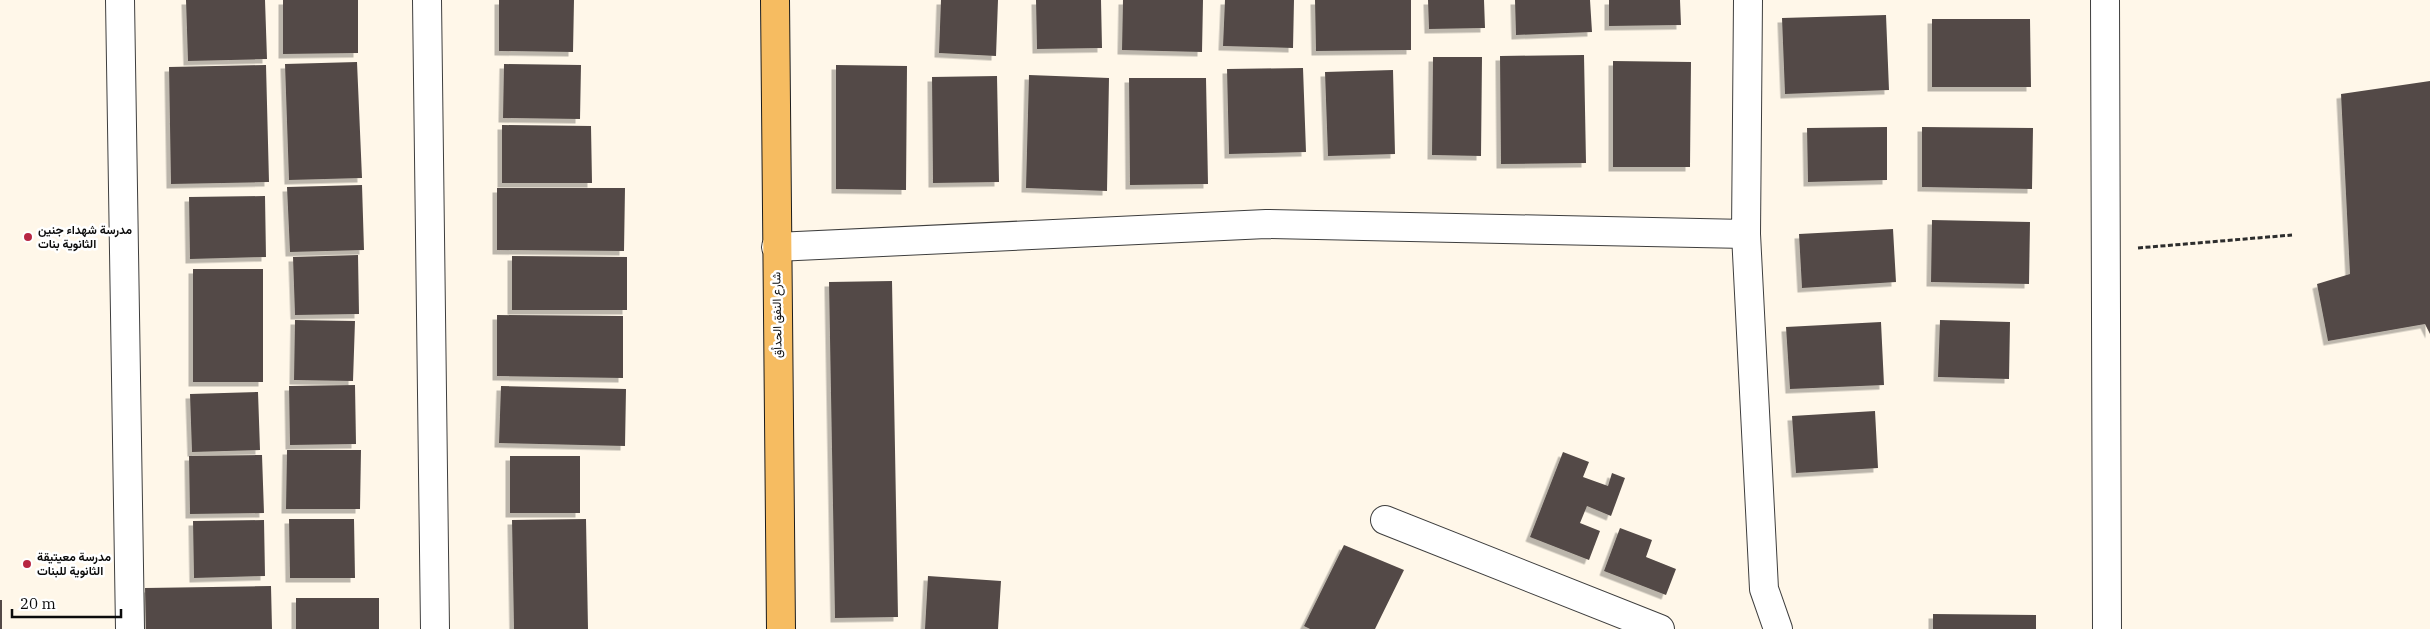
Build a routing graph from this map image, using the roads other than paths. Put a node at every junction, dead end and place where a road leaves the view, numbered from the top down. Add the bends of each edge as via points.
1 (120, 0) edge
2 (427, 0) edge
3 (775, 0) edge
4 (1748, 0) edge
5 (2105, 0) edge
6 (1746, 234) junction
7 (776, 247) junction
8 (1385, 520) dead end
9 (130, 629) edge
10 (435, 629) edge
11 (780, 629) edge
12 (1660, 629) edge
13 (1778, 629) edge
14 (2107, 629) edge

1 - 9 street
2 - 10 street
3 - 7 main road, شارع النفق الحدأق
4 - 6 street
5 - 14 street
6 - 7 street via 1266,224
6 - 13 street via 1764,589
7 - 11 main road, شارع النفق الحدأق
8 - 12 street

